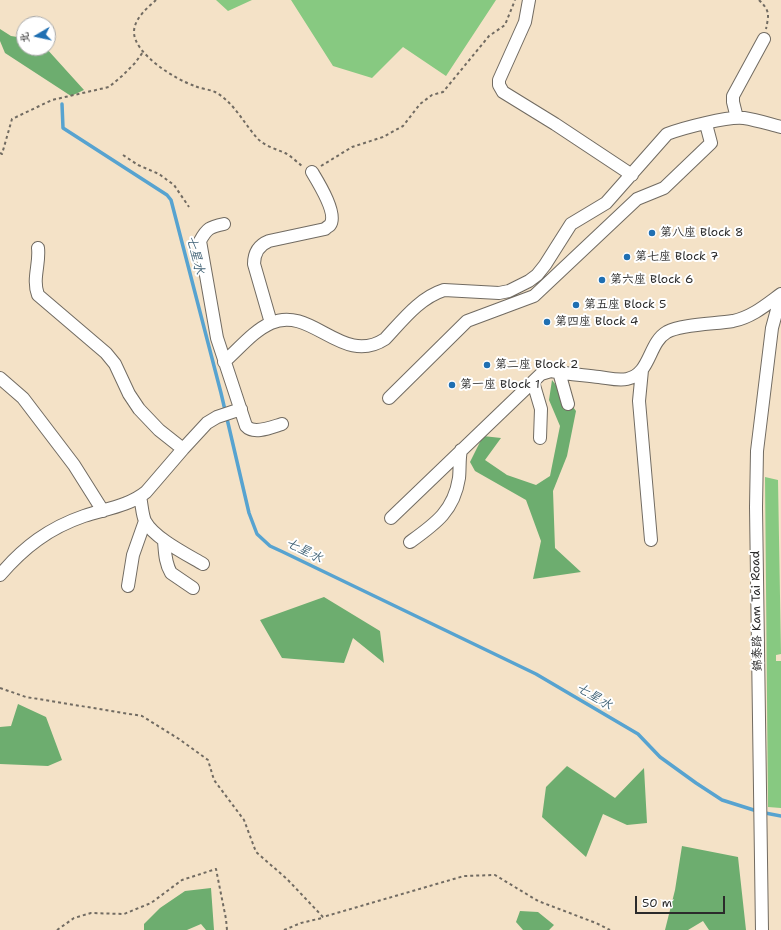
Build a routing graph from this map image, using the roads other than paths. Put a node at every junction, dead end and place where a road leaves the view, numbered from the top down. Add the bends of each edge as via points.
1 (529, 0) edge
2 (764, 39) road end
3 (737, 118) junction
4 (706, 124) junction
5 (781, 127) edge
6 (312, 172) road end
7 (632, 175) junction
8 (224, 224) dead end
9 (38, 248) dead end
10 (781, 294) edge
11 (271, 323) junction
12 (224, 362) junction
13 (642, 370) junction
14 (559, 372) junction
15 (0, 378) edge
16 (533, 382) junction
17 (389, 398) dead end
18 (568, 404) dead end
19 (241, 409) junction
20 (282, 424) dead end
21 (540, 438) dead end
22 (183, 449) junction
23 (461, 450) junction
24 (140, 497) junction
25 (103, 510) junction
26 (391, 518) dead end
27 (145, 521) junction
28 (651, 540) dead end
29 (164, 541) junction
30 (410, 542) dead end
31 (203, 564) dead end
32 (0, 575) edge
33 (128, 586) dead end
34 (193, 588) dead end
35 (762, 930) edge

1 - 7 street via 525,22 499,80 501,90
2 - 3 street via 733,96
3 - 4 street
3 - 5 street
4 - 7 street via 667,134
4 - 17 street via 711,143 664,188 637,198 534,296 467,321
6 - 11 street via 332,211 330,225 325,229 269,241 258,248 254,258
7 - 11 street via 606,203 571,224 537,275 519,287 499,293 444,290 436,292 421,302 385,339 363,348 301,322 284,319
8 - 12 street via 212,226 205,231 200,241 217,338
9 - 22 street via 35,282 38,295 106,353 139,408 159,430
10 - 13 street via 744,318 667,332 658,340
10 - 35 street, 錦泰路 Kam Tai Road via 772,328 757,451
11 - 12 street via 257,332
12 - 19 street
13 - 14 street via 632,378 621,380
13 - 28 street via 639,401
14 - 16 street via 541,374
14 - 18 street
15 - 25 street via 23,398 74,465
16 - 21 street via 541,409
16 - 23 street
19 - 20 street via 249,430
19 - 22 street via 207,423
22 - 24 street
23 - 26 street
23 - 30 street via 459,478 450,506 435,524
24 - 25 street
24 - 27 street
25 - 32 street via 82,516 41,536
27 - 29 street
27 - 33 street via 133,555
29 - 31 street
29 - 34 street via 171,573

